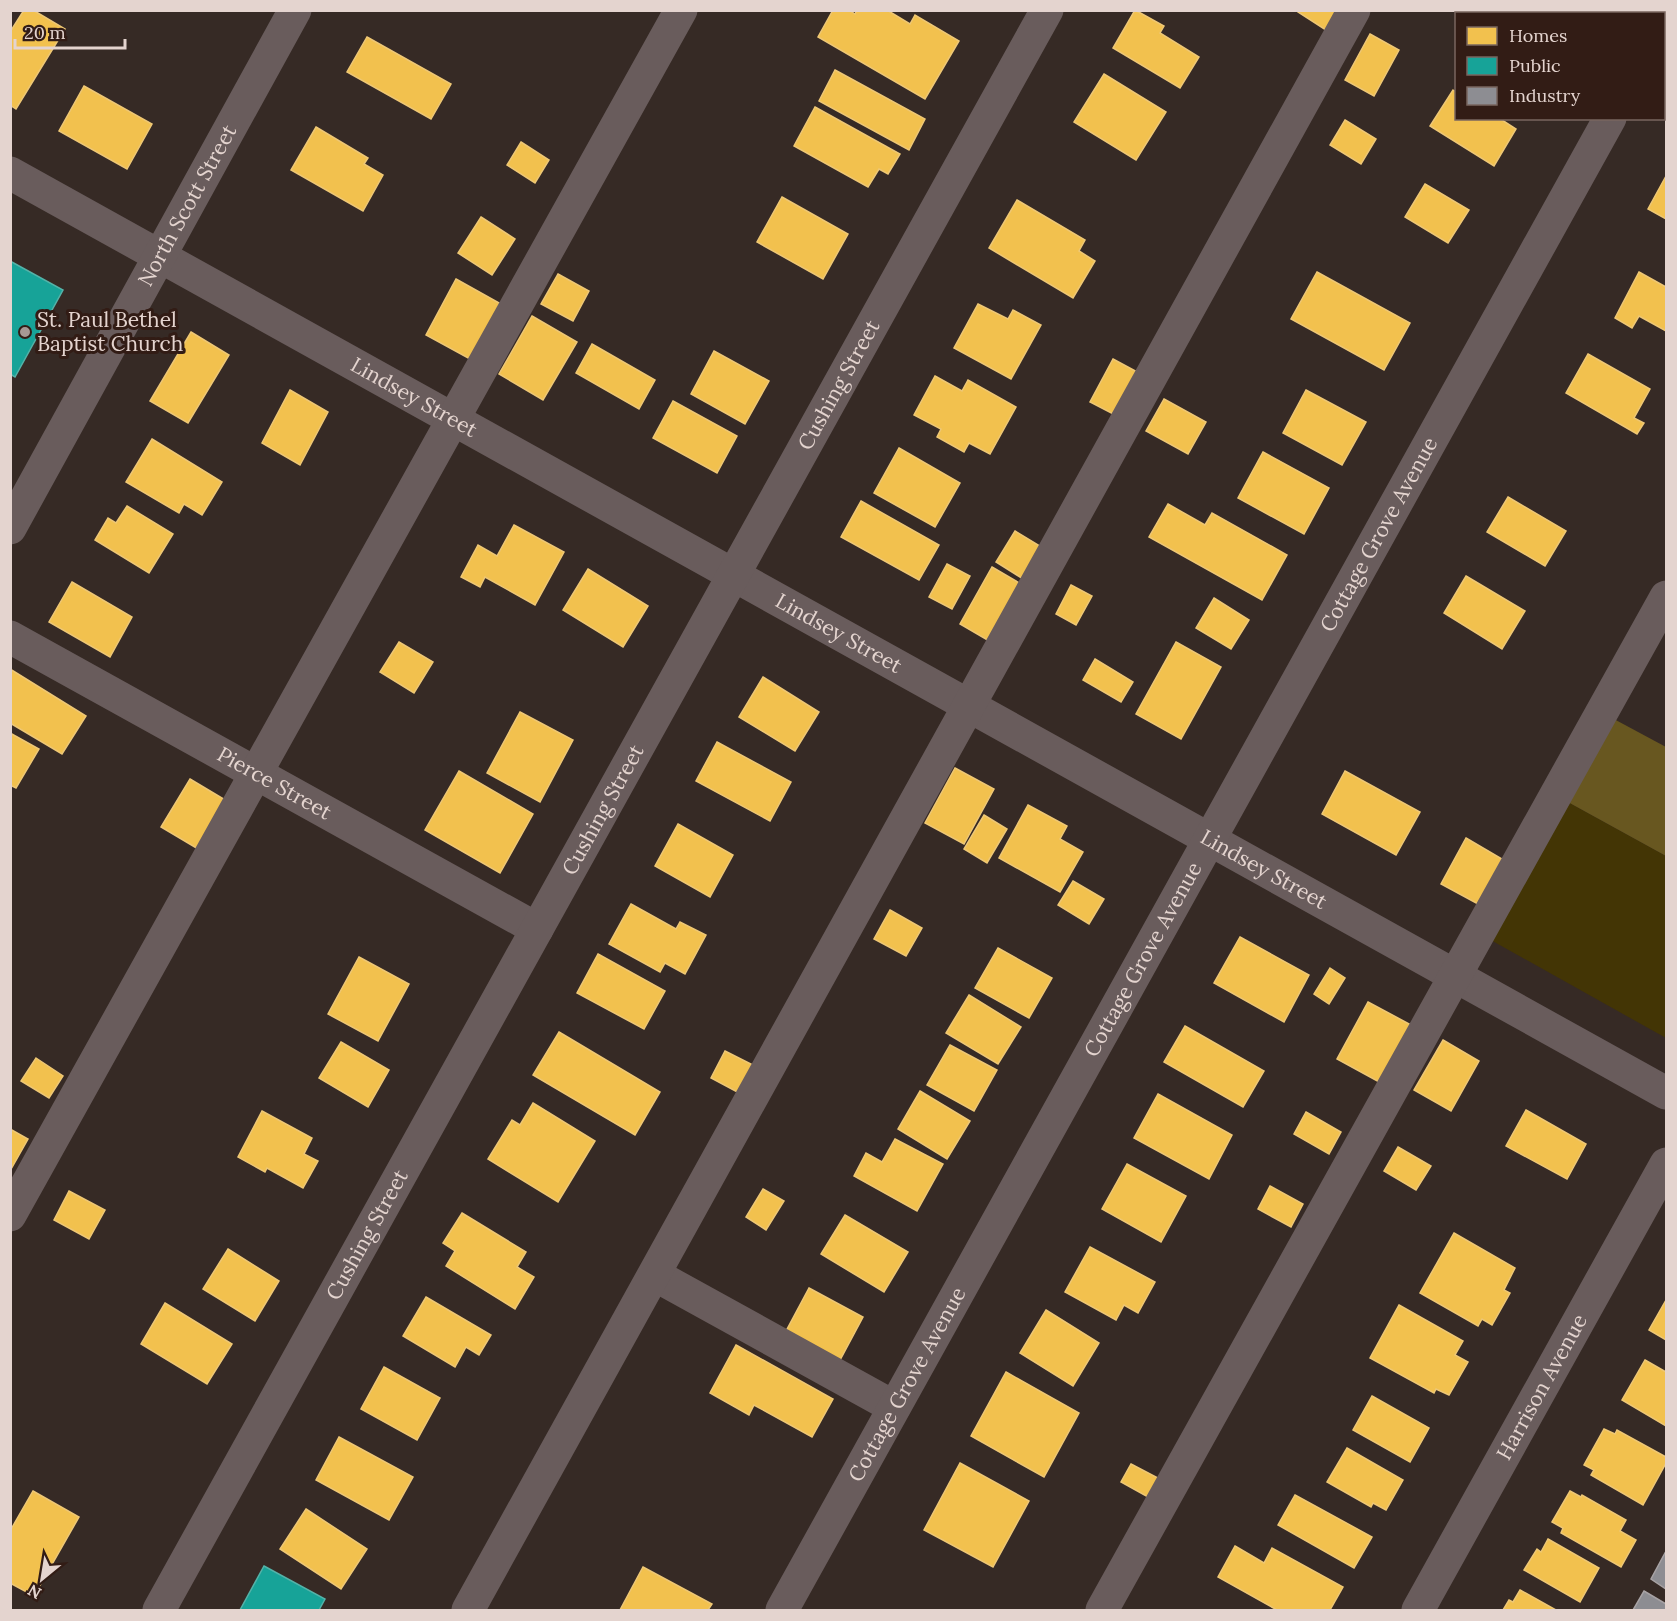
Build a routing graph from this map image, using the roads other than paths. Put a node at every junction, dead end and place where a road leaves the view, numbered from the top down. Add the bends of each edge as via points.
1 (295, 10) edge
2 (681, 10) edge
3 (1047, 10) edge
4 (1354, 10) edge
5 (1609, 120) edge
6 (10, 173) edge
7 (159, 255) junction
8 (453, 418) junction
9 (10, 528) edge
10 (735, 573) junction
11 (1666, 597) edge
12 (10, 637) edge
13 (971, 706) junction
14 (255, 773) junction
15 (1212, 840) junction
16 (537, 929) junction
17 (1457, 976) junction
18 (1666, 1093) edge
19 (1666, 1164) edge
20 (10, 1215) edge
21 (656, 1275) junction
22 (894, 1407) junction
23 (159, 1611) edge
24 (468, 1611) edge
25 (782, 1611) edge
26 (1102, 1611) edge
27 (1418, 1611) edge

1 - 7 street, North Scott Street
2 - 8 street
3 - 10 street, Cushing Street
4 - 13 street
5 - 15 street, Cottage Grove Avenue
6 - 7 street, Lindsey Street
7 - 8 street, Lindsey Street
7 - 9 street, North Scott Street
8 - 10 street, Lindsey Street
8 - 14 street
10 - 13 street, Lindsey Street
10 - 16 street, Cushing Street
11 - 17 street
12 - 14 street, Pierce Street
13 - 15 street, Lindsey Street
13 - 21 street
14 - 16 street, Pierce Street
14 - 20 street
15 - 17 street, Lindsey Street
15 - 22 street, Cottage Grove Avenue
16 - 23 street, Cushing Street
17 - 18 street, Lindsey Street
17 - 26 street
19 - 27 street, Harrison Avenue
21 - 22 street
21 - 24 street
22 - 25 street, Cottage Grove Avenue

